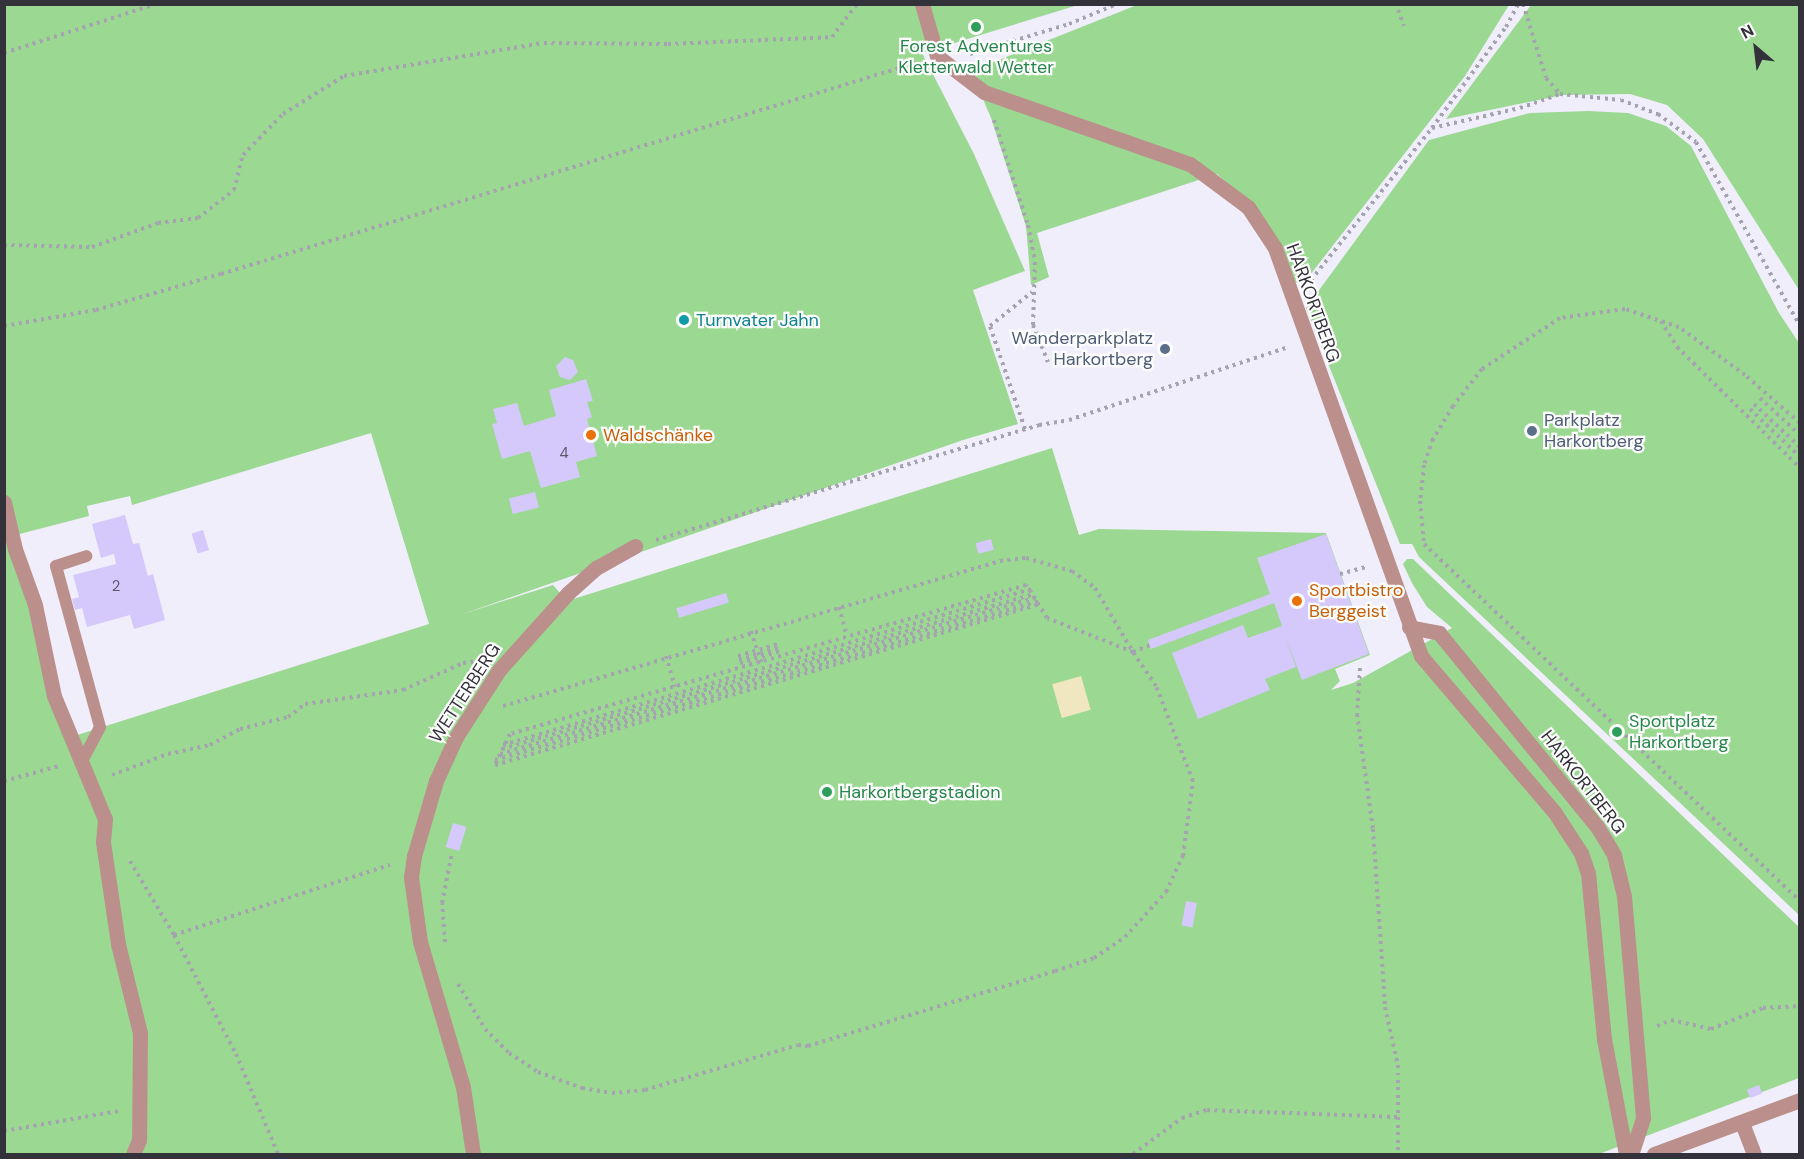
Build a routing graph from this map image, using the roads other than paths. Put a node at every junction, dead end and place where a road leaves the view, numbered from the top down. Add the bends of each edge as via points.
1 (922, 4) edge
2 (4, 502) edge
3 (635, 546) road end
4 (86, 556) dead end
5 (1409, 627) junction
6 (81, 760) junction
7 (1800, 1100) edge
8 (1742, 1123) junction
9 (133, 1155) edge
10 (473, 1155) edge
11 (1626, 1155) edge
12 (1631, 1155) edge
13 (1654, 1155) edge
14 (1755, 1155) edge

1 - 5 street, HARKORTBERG via 938,56 984,92 1190,164 1248,207 1275,248
2 - 6 street via 15,549 35,605 54,696
3 - 10 street, WETTERBERG via 596,568 512,655 456,737 436,781 414,856 411,877 420,942 463,1087
4 - 6 lane via 56,566 100,727
5 - 11 street, HARKORTBERG via 1421,656 1555,813 1581,853 1588,873 1604,1039
5 - 12 street, HARKORTBERG via 1439,633 1598,828 1614,855 1624,896 1643,1119
6 - 9 street via 105,819 103,842 118,944 140,1033 139,1140
7 - 8 street
8 - 13 street
8 - 14 street

